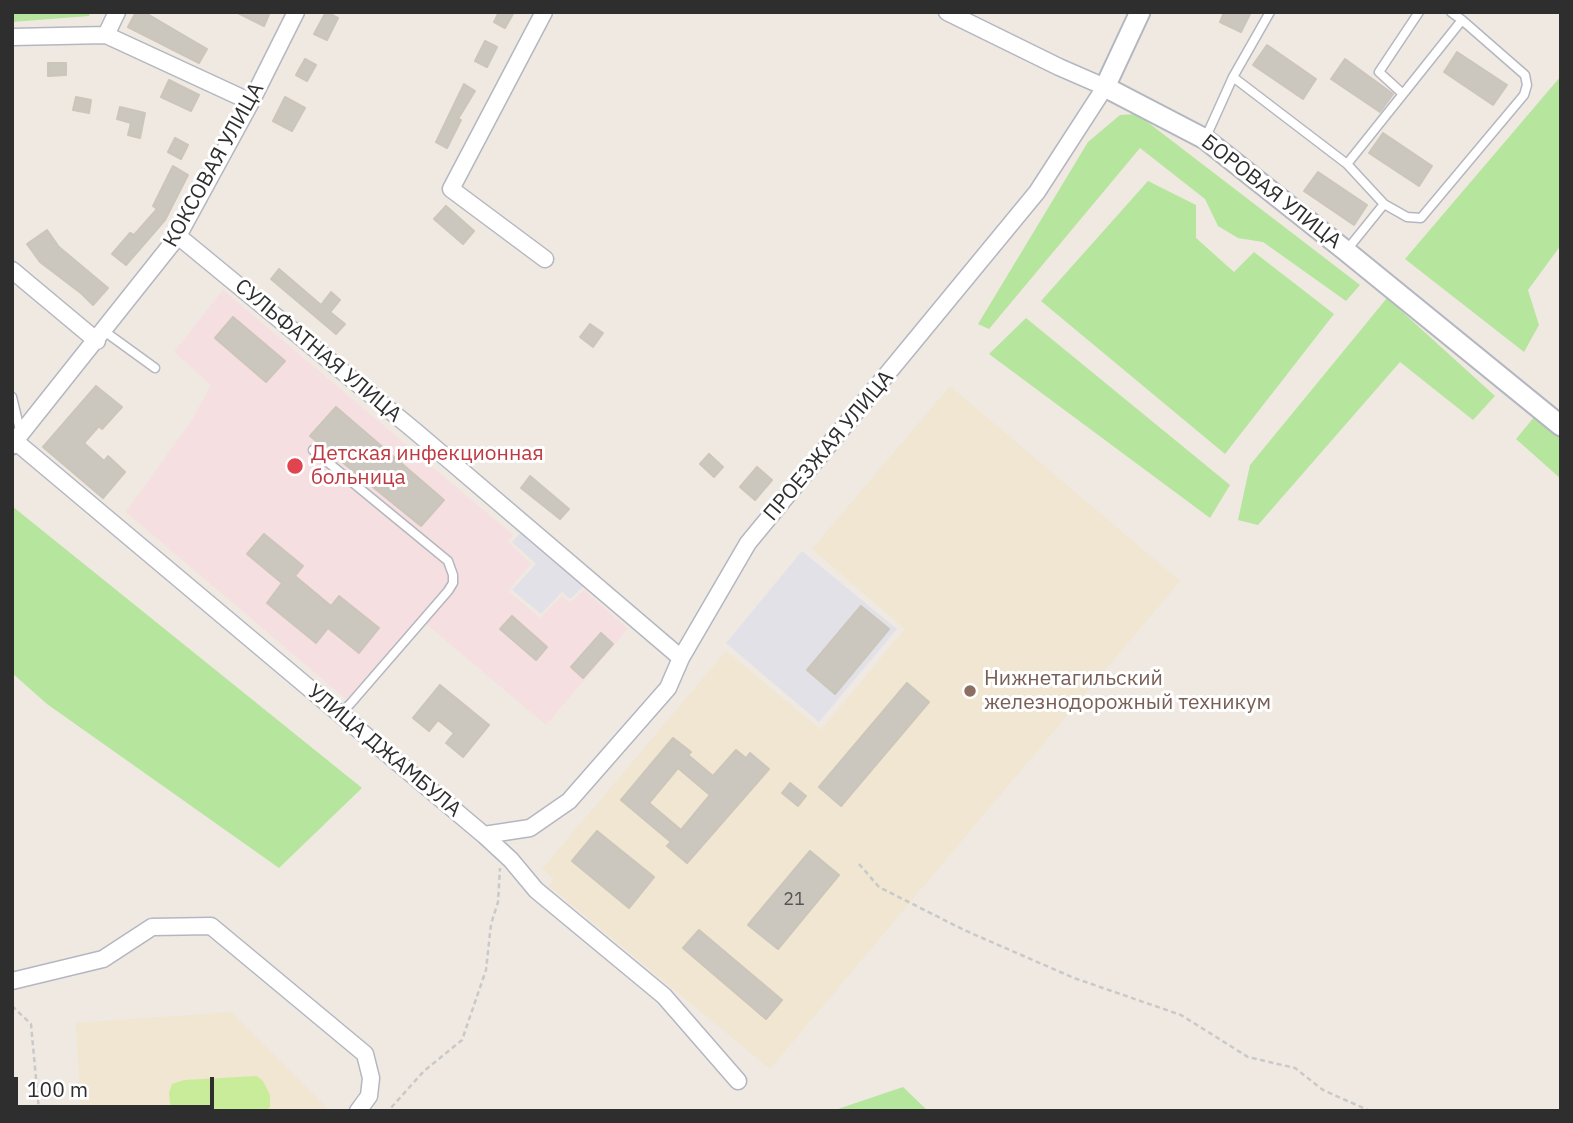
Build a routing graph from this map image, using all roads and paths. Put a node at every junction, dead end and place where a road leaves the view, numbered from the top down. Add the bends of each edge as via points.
1 (117, 12) edge
2 (296, 12) edge
3 (544, 12) edge
4 (947, 12) edge
5 (1140, 12) edge
6 (1270, 12) edge
7 (1419, 12) edge
8 (1451, 12) edge
9 (1462, 20) junction
10 (106, 34) junction
11 (12, 37) edge
12 (1233, 76) junction
13 (1105, 86) junction
14 (1403, 94) junction
15 (251, 102) junction
16 (1205, 139) junction
17 (1347, 164) junction
18 (1384, 204) junction
19 (178, 236) junction
20 (1346, 251) junction
21 (545, 259) dead end
22 (12, 270) edge
23 (101, 336) junction
24 (155, 368) dead end
25 (12, 397) edge
26 (1561, 426) edge
27 (16, 440) edge
28 (313, 450) dead end
29 (681, 658) junction
30 (340, 714) junction
31 (484, 835) junction
32 (511, 860) junction
33 (859, 864) dead end
34 (12, 981) edge
35 (12, 1006) edge
36 (738, 1082) dead end
37 (39, 1111) edge
38 (358, 1111) edge
39 (384, 1111) edge
40 (1370, 1111) edge

1 - 10 street
2 - 15 street, КОКСОВАЯ УЛИЦА
3 - 21 street via 452,189
4 - 13 street, БОРОВАЯ УЛИЦА
5 - 13 street, ПРОЕЗЖАЯ УЛИЦА
6 - 12 lane
7 - 14 lane via 1380,72
8 - 9 lane
9 - 14 lane
9 - 18 lane via 1525,75 1524,94 1421,218 1406,217
10 - 11 street
10 - 15 street
12 - 16 lane
12 - 17 lane
13 - 16 street, БОРОВАЯ УЛИЦА
13 - 29 street, ПРОЕЗЖАЯ УЛИЦА via 1037,192 748,544
14 - 17 lane
15 - 19 street, КОКСОВАЯ УЛИЦА
16 - 20 street, БОРОВАЯ УЛИЦА
17 - 18 lane
18 - 20 lane
19 - 23 street, КОКСОВАЯ УЛИЦА
19 - 29 street, СУЛЬФАТНАЯ УЛИЦА
20 - 26 street, БОРОВАЯ УЛИЦА
22 - 23 street
23 - 24 lane
23 - 27 street, КОКСОВАЯ УЛИЦА
25 - 27 lane
27 - 30 street, УЛИЦА ДЖАМБУЛА
28 - 30 lane via 448,561 453,575 448,591
29 - 31 street, ПРОЕЗЖАЯ УЛИЦА via 668,688 569,801 530,828
30 - 31 street, УЛИЦА ДЖАМБУЛА
31 - 32 street, УЛИЦА ДЖАМБУЛА
32 - 36 street, УЛИЦА ДЖАМБУЛА via 536,890 664,996
32 - 39 path via 501,865 486,970 462,1040
33 - 40 path via 879,887 964,930 1074,978 1181,1015 1248,1057 1295,1068 1323,1090
34 - 38 street via 103,959 152,927 211,926 365,1054 371,1078 369,1096
35 - 37 path via 31,1024

